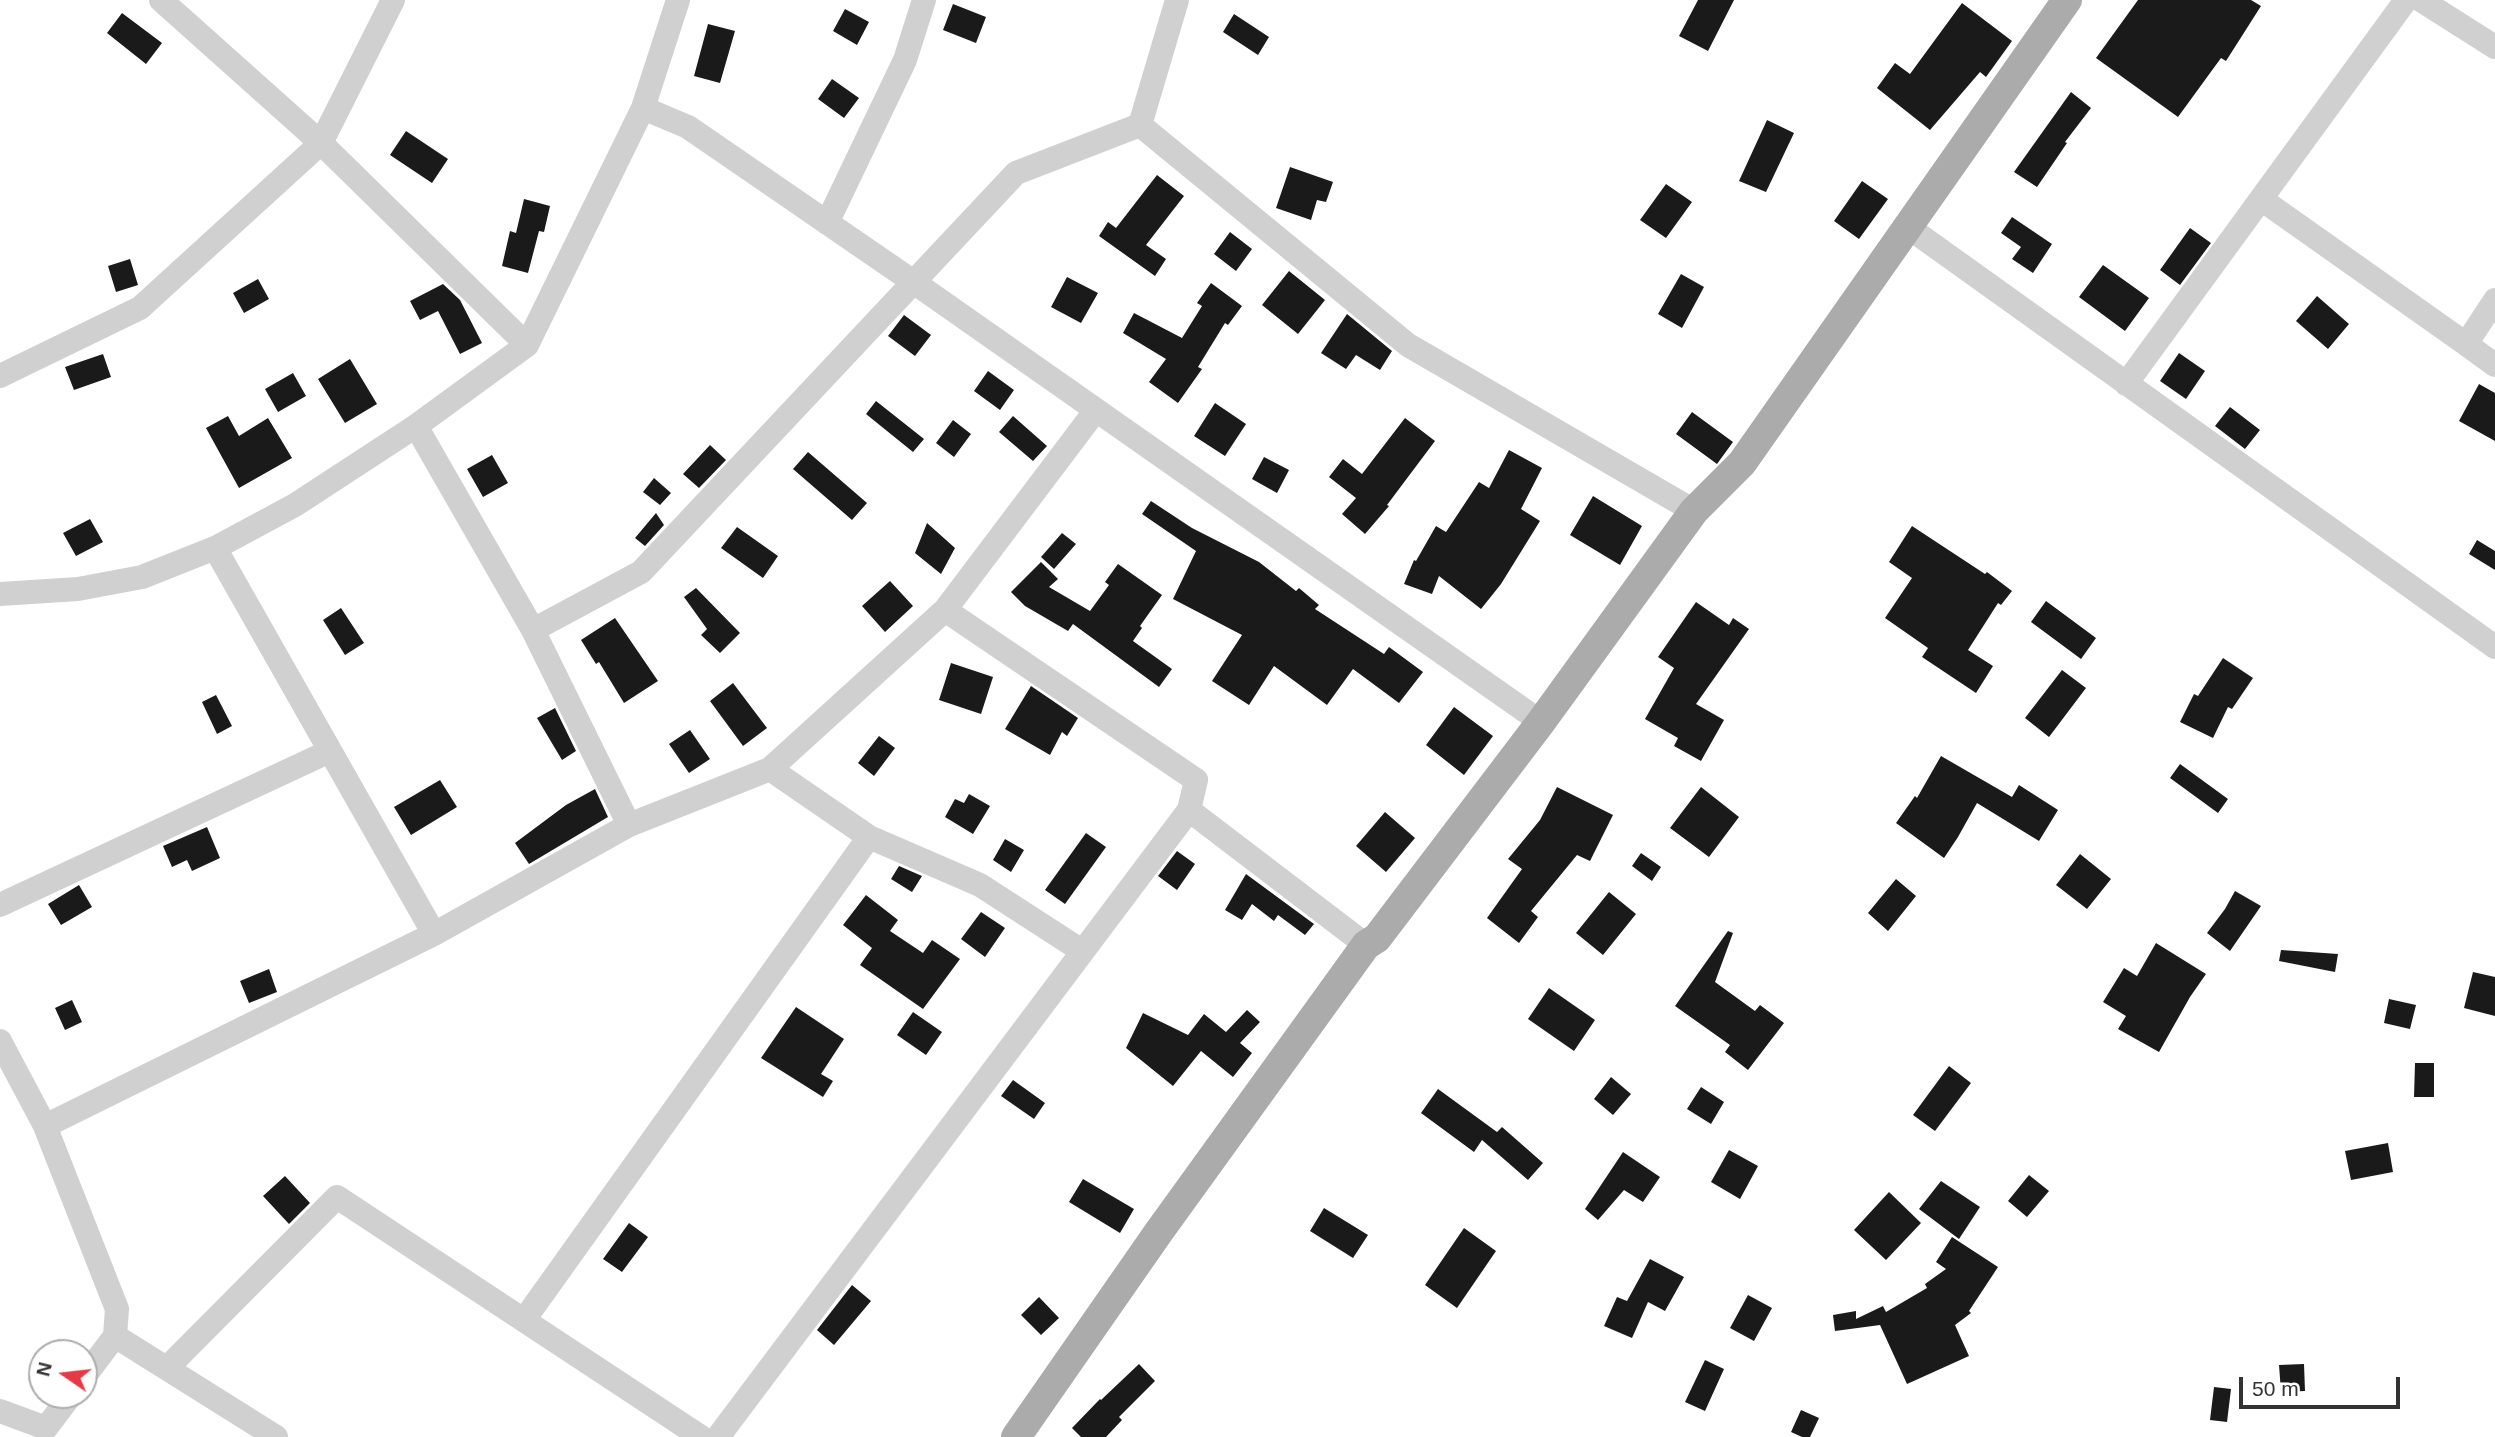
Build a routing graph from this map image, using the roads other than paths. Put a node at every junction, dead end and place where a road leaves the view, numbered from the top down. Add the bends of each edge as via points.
1 (161, 0) edge
2 (393, 0) edge
3 (678, 0) edge
4 (924, 0) edge
5 (1177, 0) edge
6 (2067, 0) edge
7 (2406, 0) edge
8 (2421, 0) edge
9 (2495, 47) edge
10 (643, 108) junction
11 (1140, 125) junction
12 (321, 143) junction
13 (2261, 199) junction
14 (827, 223) junction
15 (1908, 227) junction
16 (915, 283) junction
17 (2495, 300) edge
18 (2466, 344) junction
19 (527, 345) junction
20 (2495, 365) edge
21 (0, 376) edge
22 (2126, 384) junction
23 (1096, 410) junction
24 (416, 426) junction
25 (1694, 511) junction
26 (215, 548) junction
27 (0, 594) edge
28 (945, 610) junction
29 (533, 630) junction
30 (2492, 639) edge
31 (1541, 722) junction
32 (330, 751) junction
33 (770, 769) junction
34 (1189, 810) junction
35 (629, 825) junction
36 (869, 837) junction
37 (0, 905) edge
38 (434, 934) junction
39 (1366, 945) junction
40 (1082, 951) junction
41 (0, 1041) edge
42 (45, 1126) junction
43 (524, 1320) junction
44 (115, 1336) junction
45 (98, 1358) edge
46 (167, 1368) junction
47 (61, 1409) edge
48 (0, 1411) edge
49 (43, 1433) edge
50 (276, 1437) edge
51 (701, 1437) edge
52 (718, 1437) edge
53 (1016, 1437) edge

1 - 12 street
2 - 12 street
3 - 10 street
4 - 14 street via 905,60
5 - 11 street
6 - 15 main road
7 - 13 street
8 - 9 street
10 - 14 street via 688,127
10 - 19 street
11 - 16 street via 1016,173
11 - 25 street via 1408,345
12 - 19 street
12 - 21 street via 140,308
13 - 18 street
13 - 22 street
14 - 16 street
15 - 22 street
15 - 25 main road via 1742,463
16 - 23 street
16 - 29 street via 641,572
17 - 18 street
18 - 20 street
19 - 24 street
22 - 30 street
23 - 28 street
23 - 31 street
24 - 26 street via 295,505
24 - 29 street
25 - 31 main road
26 - 27 street via 142,577 78,589
26 - 32 street
28 - 33 street
28 - 34 street via 1196,780
29 - 35 street
31 - 39 main road via 1377,939
32 - 37 street
32 - 38 street
33 - 35 street
33 - 36 street
34 - 39 street
34 - 40 street
35 - 38 street
36 - 40 street via 980,885
36 - 43 street
38 - 42 street
39 - 53 main road
40 - 52 street
41 - 42 street
42 - 44 street via 117,1309
43 - 46 street via 337,1197
43 - 51 street
44 - 45 street
44 - 46 street
46 - 50 street
47 - 49 street
48 - 49 street

